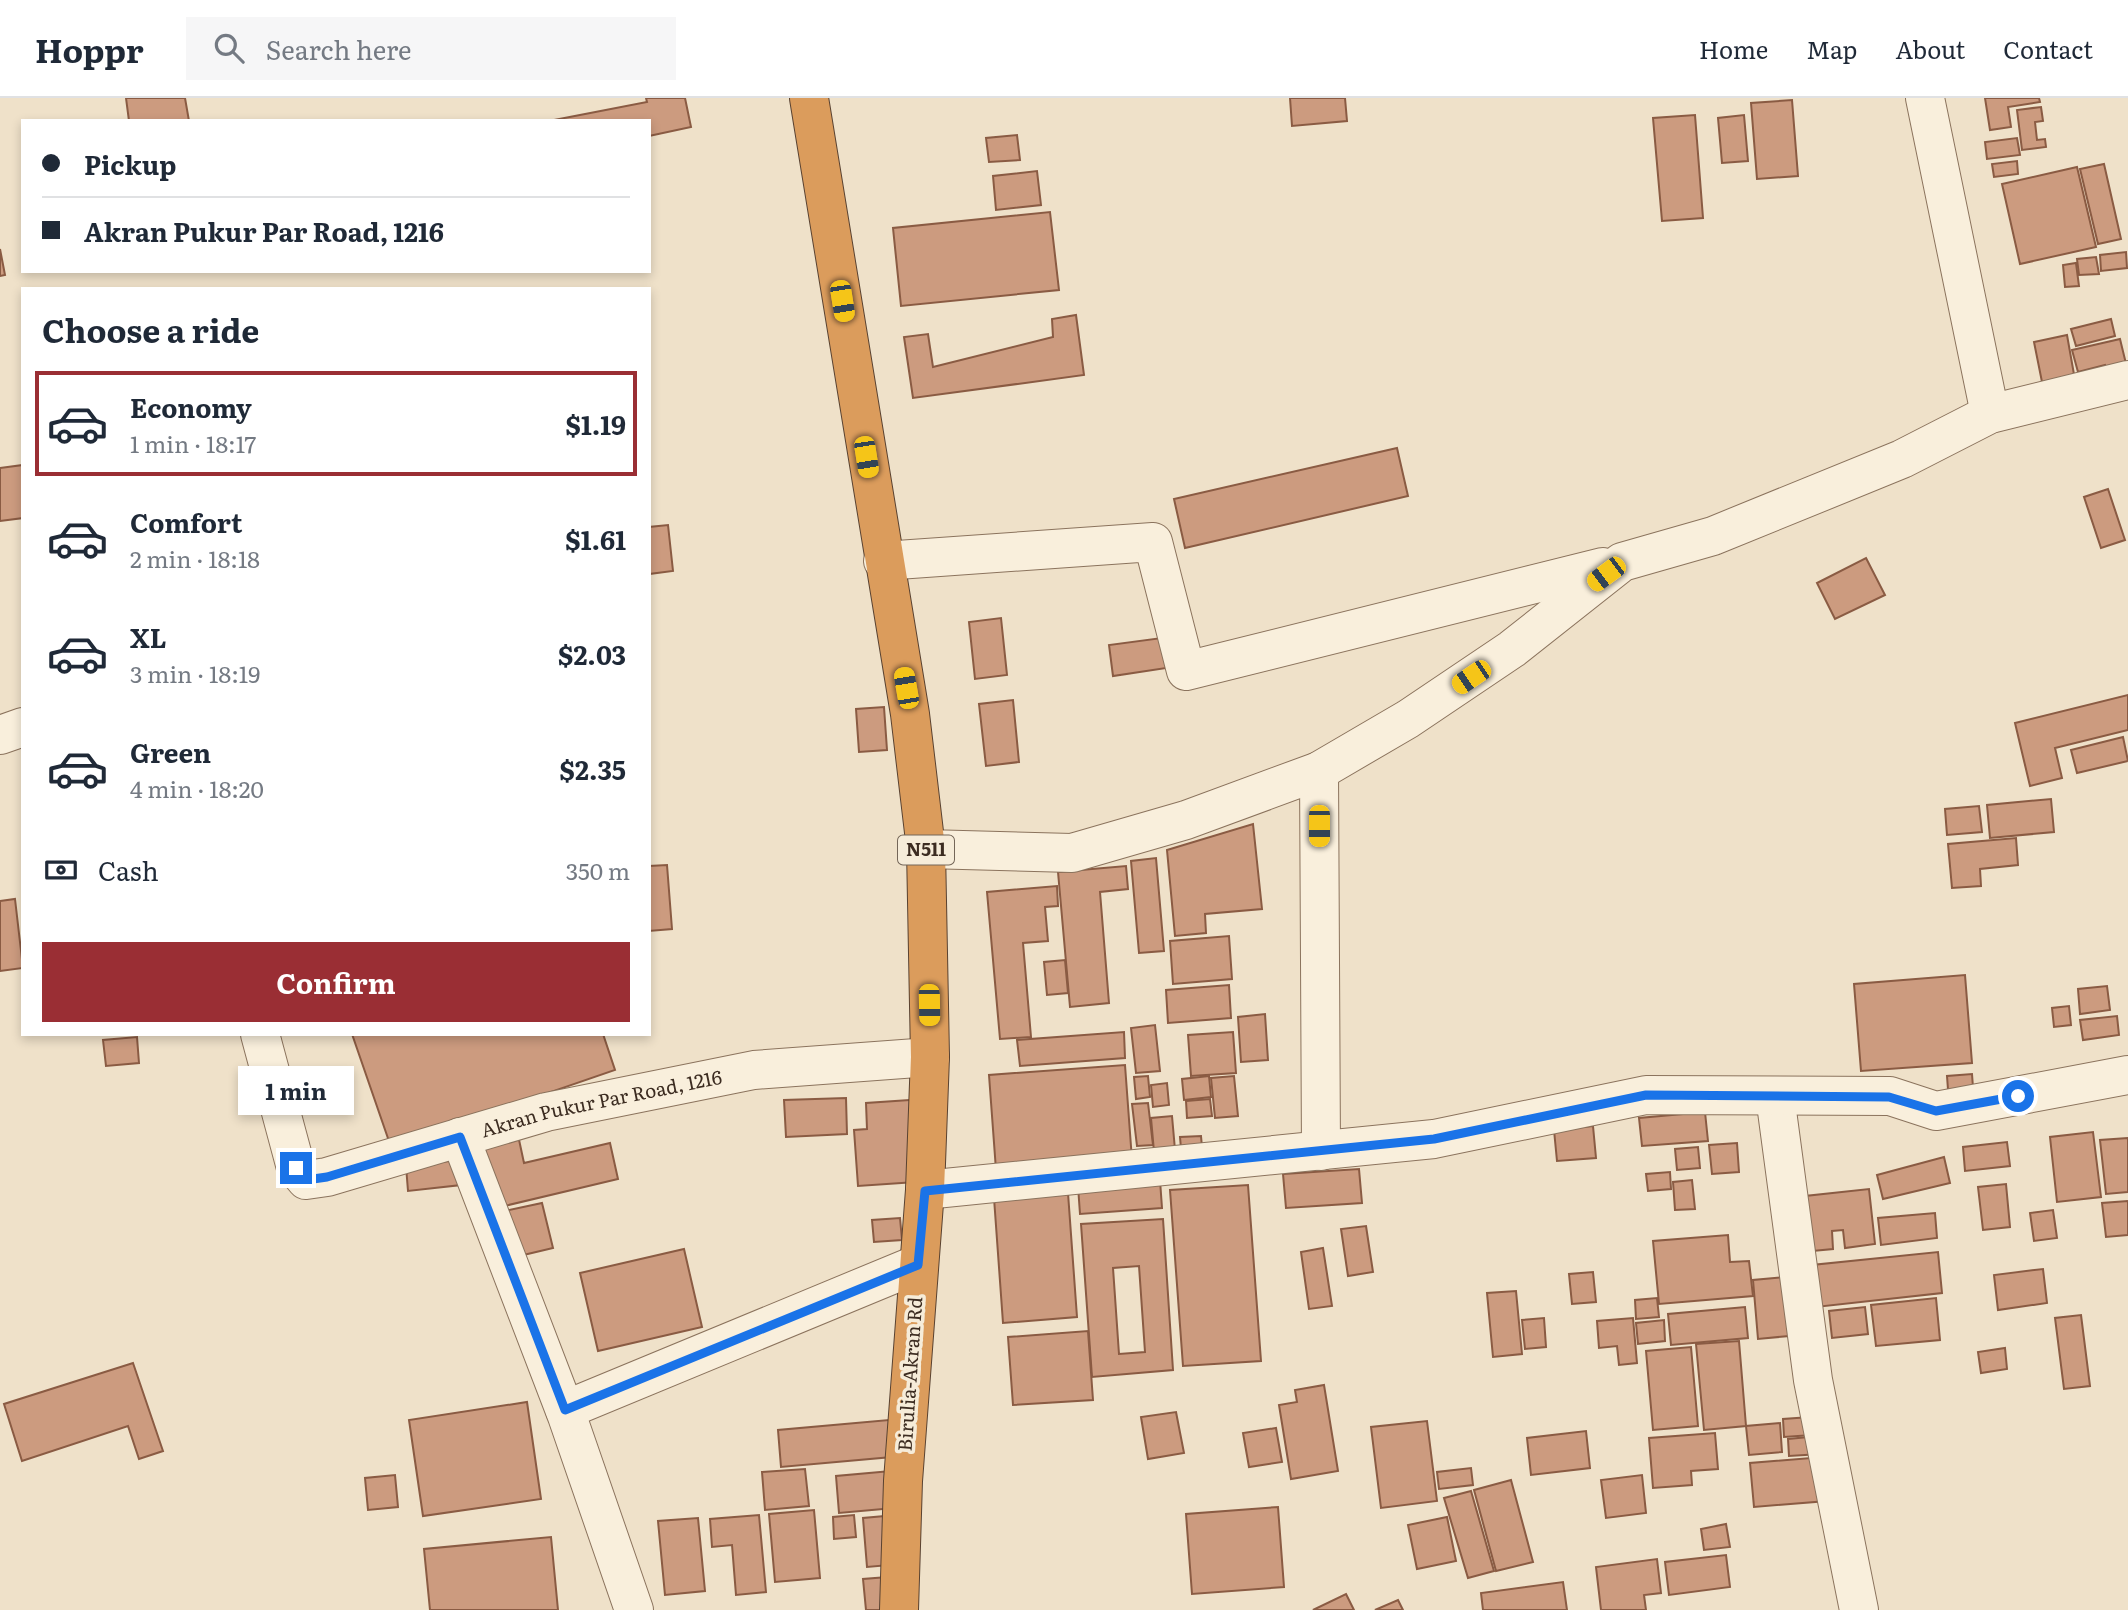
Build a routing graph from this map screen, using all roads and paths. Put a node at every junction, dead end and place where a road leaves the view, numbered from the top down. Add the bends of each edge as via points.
1 (809, 98) edge
2 (1925, 98) edge
3 (2128, 380) edge
4 (1990, 414) junction
5 (883, 561) junction
6 (1622, 562) junction
7 (21, 728) edge
8 (0, 735) edge
9 (1319, 771) junction
10 (926, 849) junction
11 (261, 1036) edge
12 (930, 1057) junction
13 (2128, 1075) edge
14 (1775, 1096) junction
15 (460, 1137) junction
16 (1321, 1151) junction
17 (925, 1191) junction
18 (918, 1265) junction
19 (565, 1410) junction
20 (634, 1610) edge
21 (899, 1610) edge
22 (1859, 1610) edge

1 - 5 highway, Birulia-Akran Rd / N511
2 - 4 street
3 - 4 street
4 - 6 street via 1902,459 1726,531
5 - 6 street via 1153,542 1186,671
5 - 10 highway, Birulia-Akran Rd / N511 via 910,714
6 - 9 street via 1512,649 1408,719
7 - 8 street
9 - 10 street via 1186,820 1072,853
9 - 16 street
10 - 12 highway, Birulia-Akran Rd / N511
11 - 15 street, Akran Pukur Par Road, 1216 via 296,1168 306,1180
12 - 15 street, Akran Pukur Par Road, 1216 via 754,1070 546,1112
12 - 17 highway, Birulia-Akran Rd / N511
13 - 14 street via 1936,1111 1889,1097
14 - 16 street via 1646,1095 1434,1139
14 - 22 street via 1813,1380
15 - 19 street
16 - 17 street
17 - 18 highway, Birulia-Akran Rd / N511
18 - 19 street
18 - 21 highway, Birulia-Akran Rd / N511
19 - 20 street

